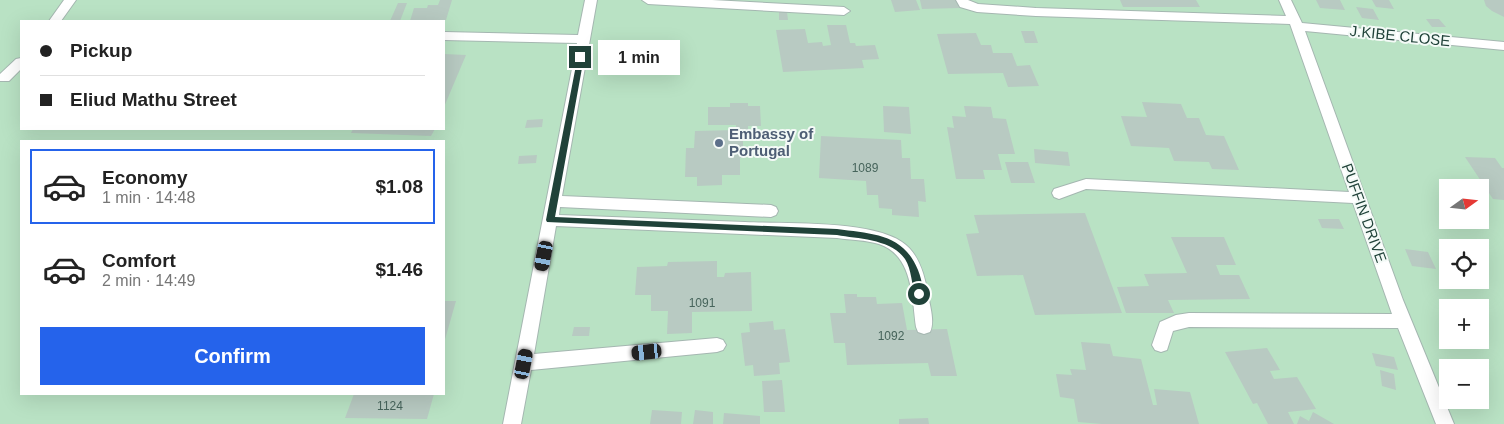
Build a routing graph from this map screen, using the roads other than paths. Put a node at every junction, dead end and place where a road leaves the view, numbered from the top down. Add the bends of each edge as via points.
1 (70, 0) edge
2 (591, 0) edge
3 (648, 0) edge
4 (962, 0) edge
5 (1285, 0) edge
6 (844, 11) dead end
7 (56, 20) edge
8 (1295, 23) junction
9 (445, 36) edge
10 (584, 39) junction
11 (1504, 46) edge
12 (20, 63) edge
13 (4, 78) dead end
14 (1059, 193) dead end
15 (1358, 198) junction
16 (554, 201) junction
17 (771, 211) dead end
18 (550, 220) junction
19 (1403, 321) junction
20 (924, 327) dead end
21 (717, 345) dead end
22 (1161, 345) dead end
23 (524, 364) junction
24 (512, 424) edge
25 (1445, 424) edge

1 - 7 street
2 - 10 street
3 - 6 street
4 - 8 street, J.KIBE CLOSE via 964,4 977,8
5 - 8 street, PUFFIN DRIVE
8 - 11 street, J.KIBE CLOSE
8 - 15 street, PUFFIN DRIVE
9 - 10 street
10 - 16 street
12 - 13 street
14 - 15 street via 1086,184
15 - 19 street, PUFFIN DRIVE
16 - 17 street
16 - 18 street
18 - 20 street via 837,232 875,238 897,246 908,258 916,277
18 - 23 street
19 - 22 street via 1189,320 1166,327
19 - 25 street, PUFFIN DRIVE
21 - 23 street
23 - 24 street

